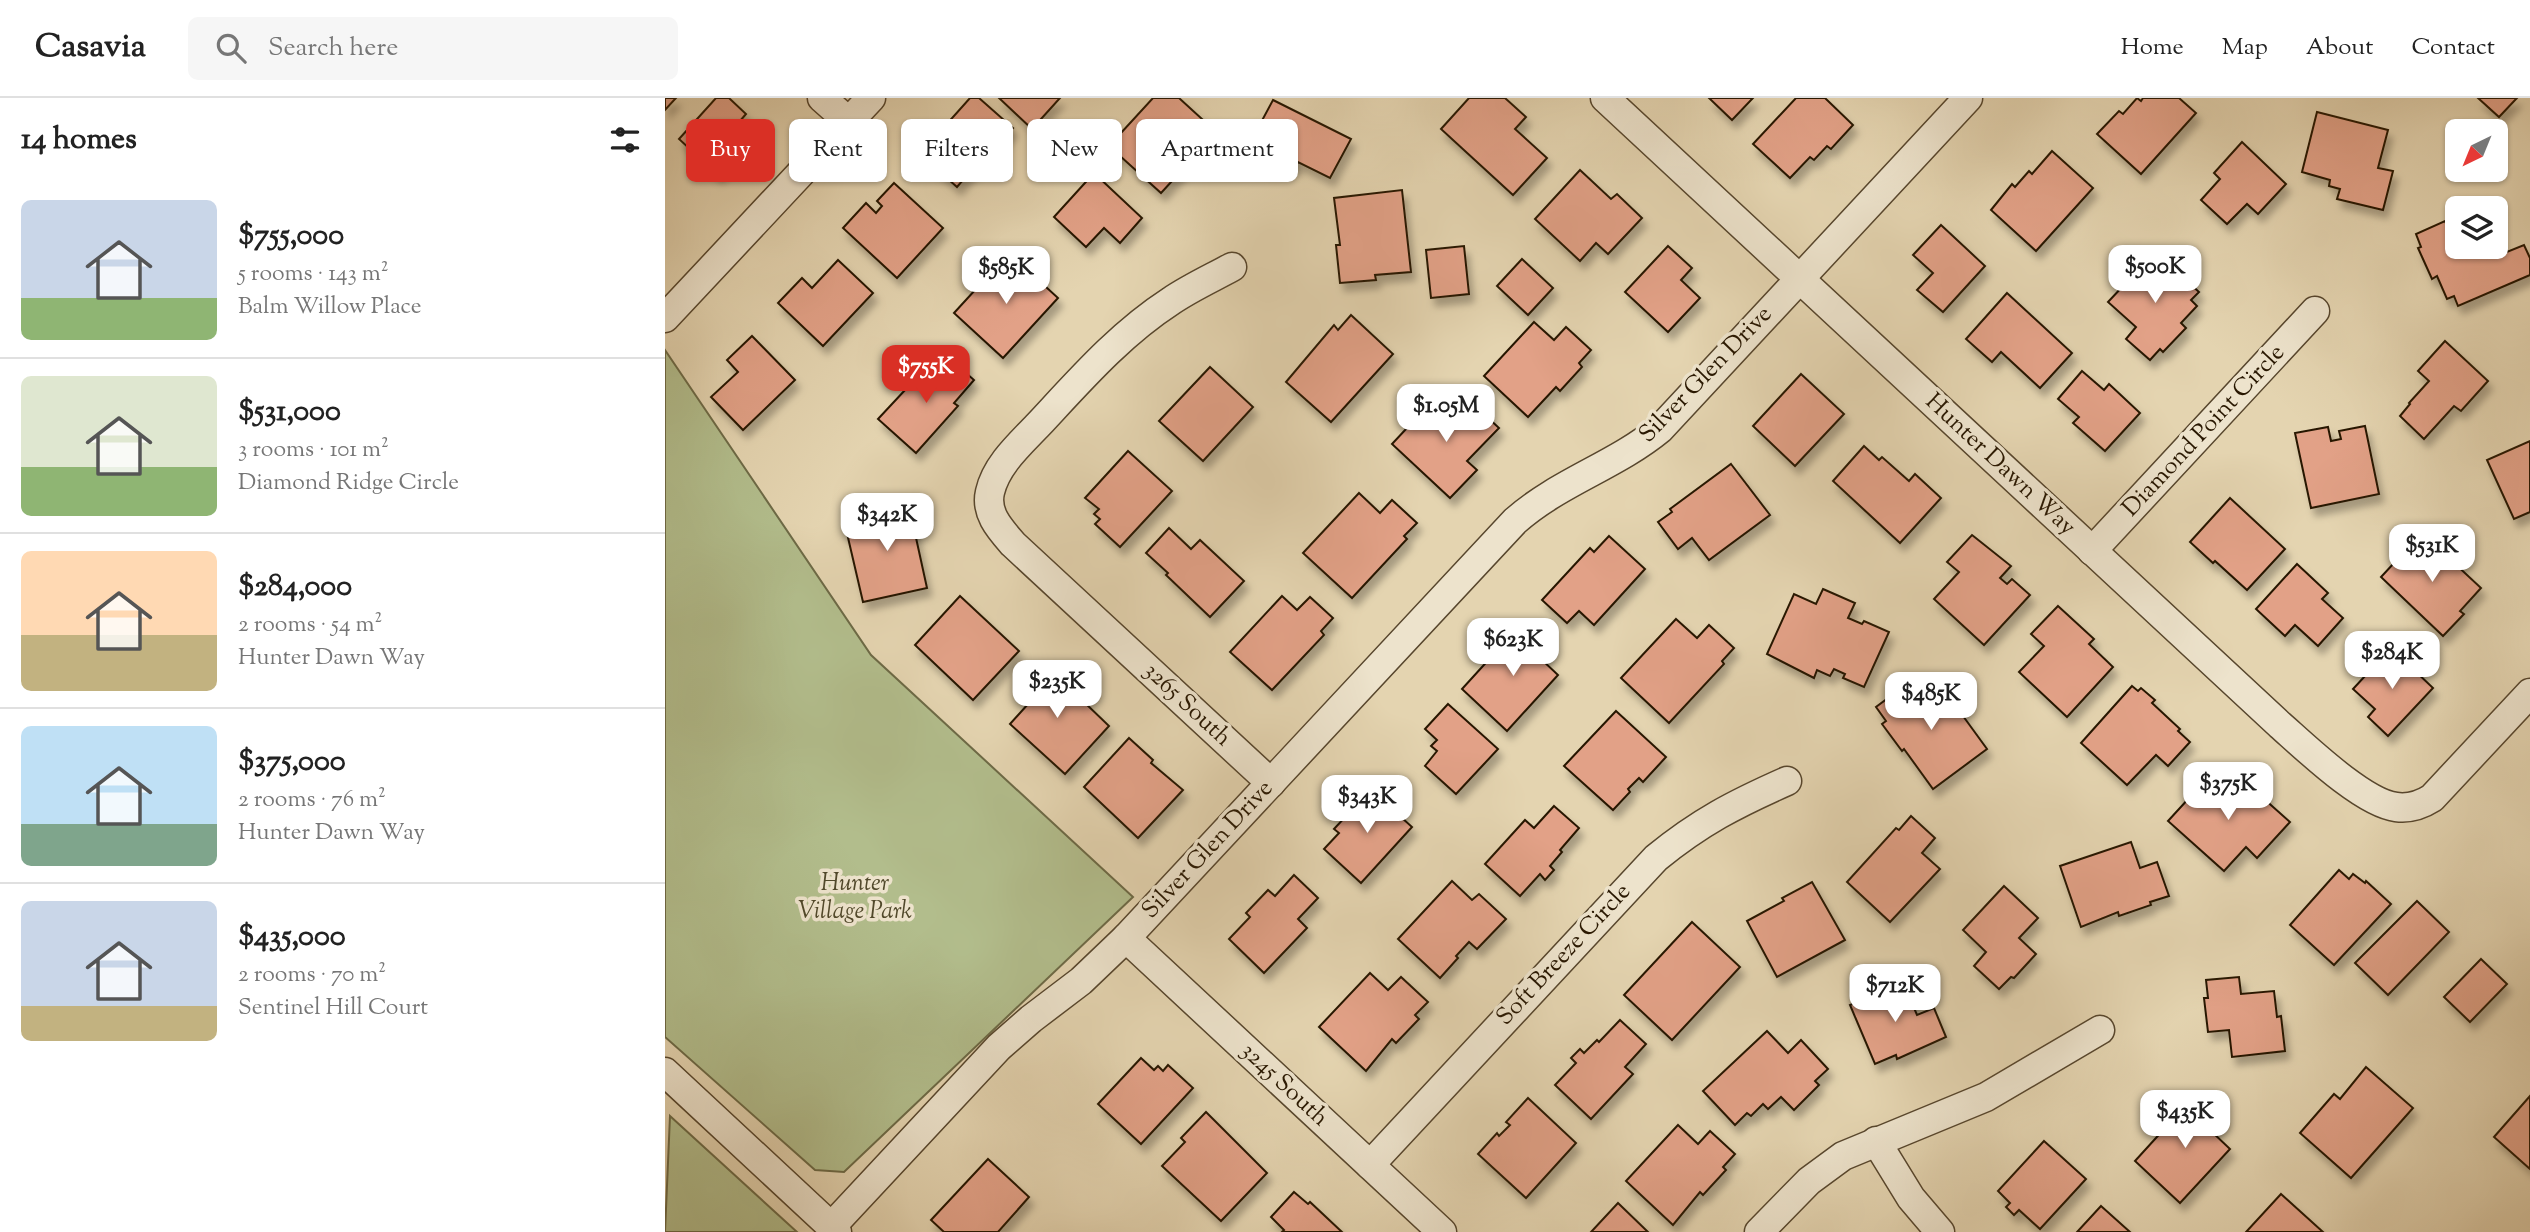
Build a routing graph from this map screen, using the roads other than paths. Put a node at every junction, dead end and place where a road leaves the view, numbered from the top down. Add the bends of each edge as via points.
1 (822, 98) edge
2 (871, 98) edge
3 (1605, 98) edge
4 (1968, 98) edge
5 (846, 119) edge
6 (852, 119) edge
7 (793, 182) edge
8 (1231, 267) dead end
9 (1800, 279) junction
10 (2315, 311) dead end
11 (665, 318) edge
12 (2092, 551) junction
13 (2530, 693) edge
14 (1787, 781) dead end
15 (1271, 783) junction
16 (1126, 938) junction
17 (2100, 1030) dead end
18 (665, 1072) edge
19 (1876, 1141) junction
20 (1370, 1165) junction
21 (834, 1229) edge
22 (1442, 1232) edge
23 (1759, 1232) edge
24 (1940, 1232) edge

1 - 5 street
2 - 6 street
3 - 9 street, Hunter Dawn Way
4 - 9 street, Silver Glen Drive
7 - 11 street
8 - 15 street, 3265 South via 1160,309 1088,370 1006,460 993,482 989,506 1013,544
9 - 12 street, Hunter Dawn Way
9 - 15 street, Silver Glen Drive via 1660,429 1515,521
10 - 12 street, Diamond Point Circle
12 - 13 street, Hunter Dawn Way via 2315,754 2370,797 2395,807 2422,804 2442,790
14 - 20 street, Soft Breeze Circle via 1730,806 1656,858
15 - 16 street, Silver Glen Drive
16 - 20 street, 3245 South
16 - 21 street, Silver Glen Drive via 999,1047
17 - 19 street via 1986,1097
18 - 21 street
19 - 23 street via 1843,1156 1809,1181
19 - 24 street via 1911,1198
20 - 22 street, 3245 South

